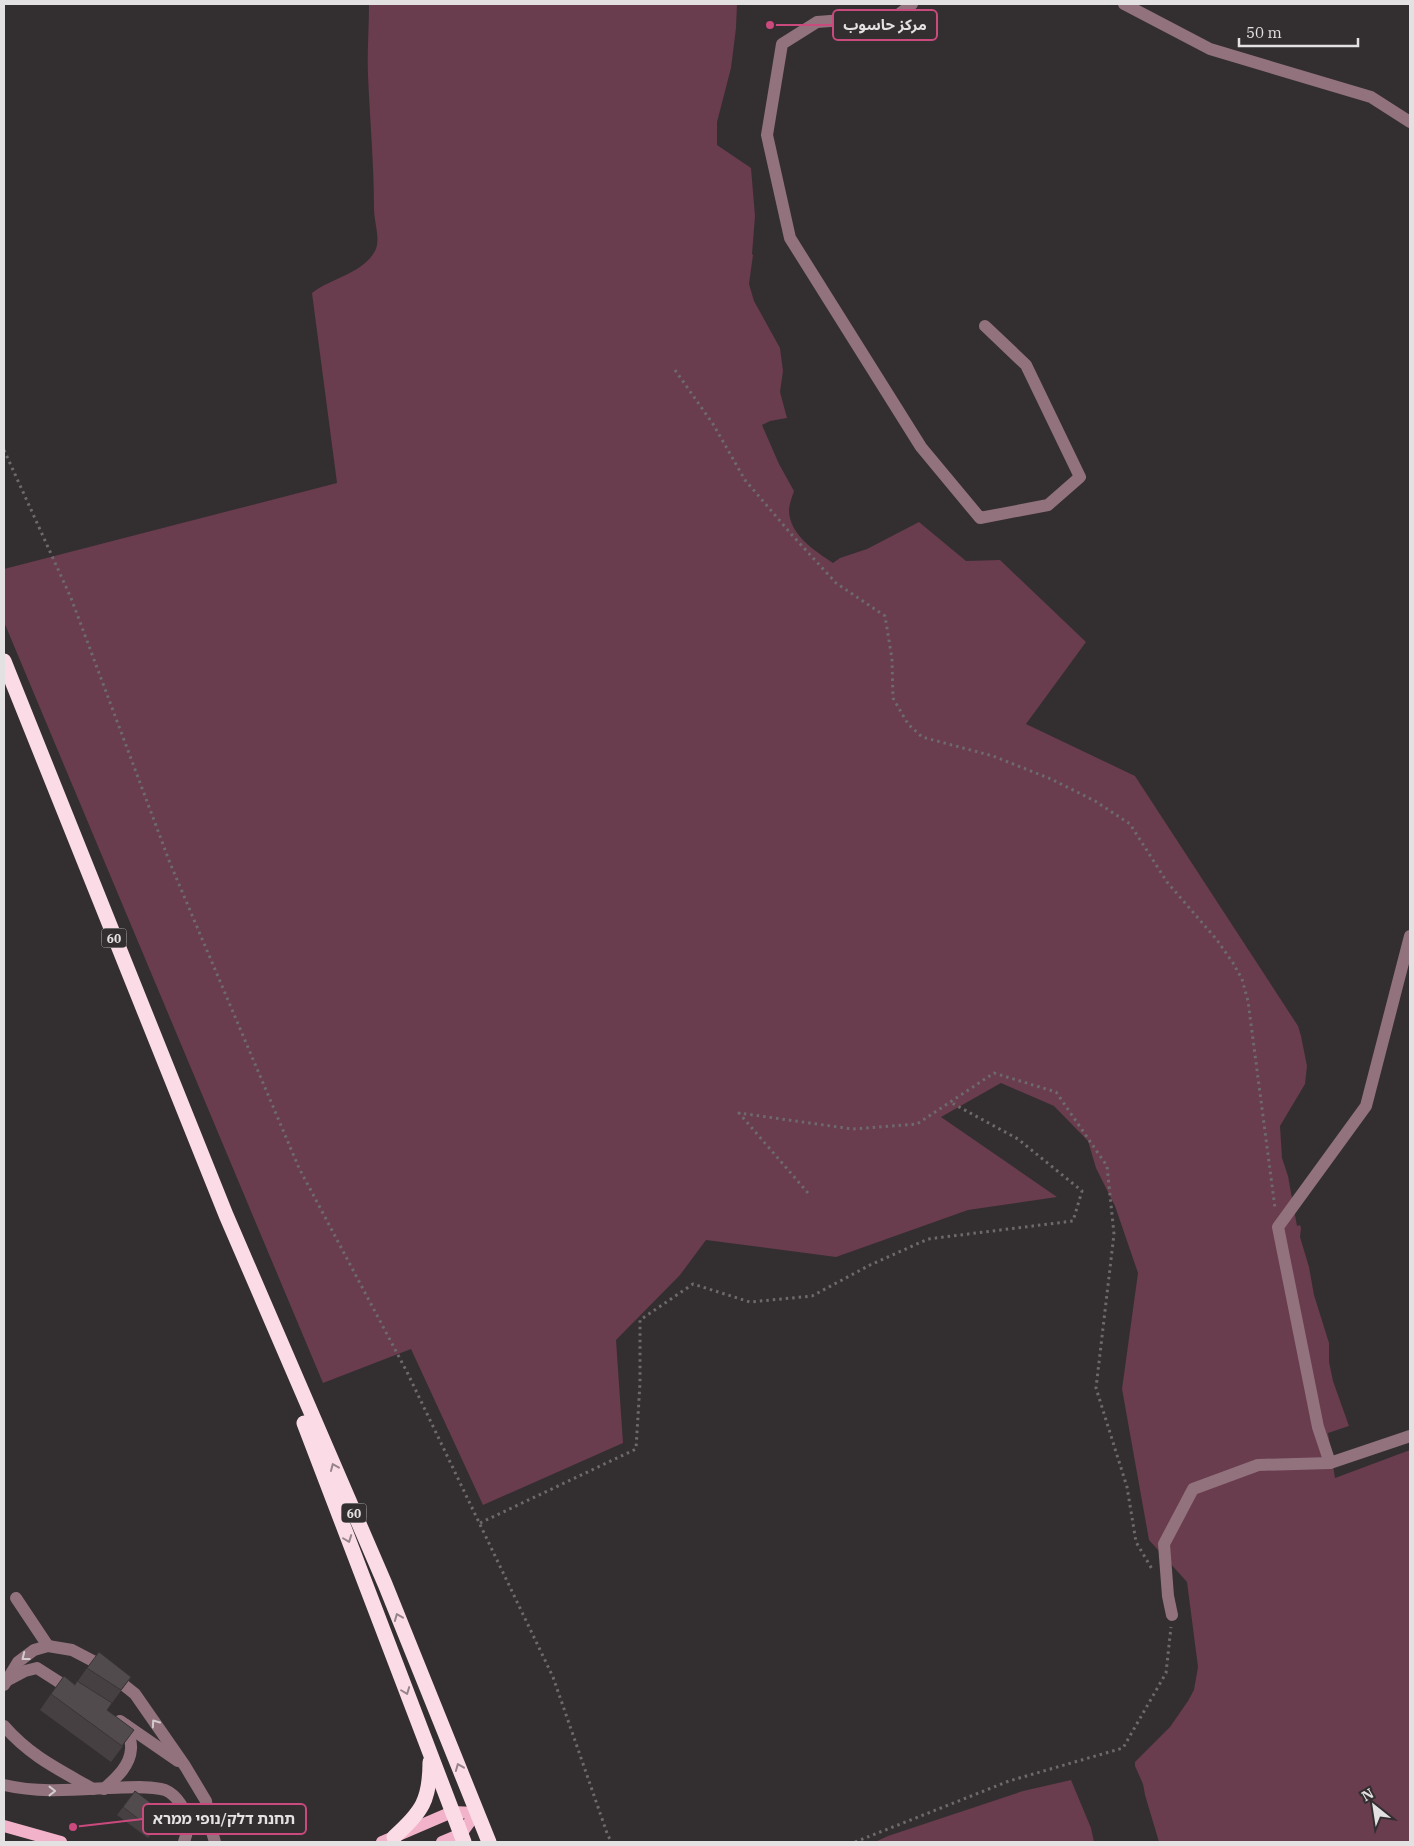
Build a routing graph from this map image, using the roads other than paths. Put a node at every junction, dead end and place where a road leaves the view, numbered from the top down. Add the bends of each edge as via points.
1 (912, 4) edge
2 (1124, 4) edge
3 (1410, 122) edge
4 (985, 326) dead end
5 (4, 661) edge
6 (1410, 936) edge
7 (226, 1215) junction
8 (1410, 1436) edge
9 (1330, 1463) junction
10 (16, 1598) dead end
11 (1172, 1615) road end
12 (48, 1646) junction
13 (4, 1684) edge
14 (85, 1699) edge
15 (110, 1714) edge
16 (126, 1725) junction
17 (4, 1726) edge
18 (430, 1755) junction
19 (185, 1766) junction
20 (4, 1785) edge
21 (99, 1789) junction
22 (452, 1812) junction
23 (476, 1813) junction
24 (4, 1826) edge
25 (463, 1838) edge
26 (388, 1840) edge
27 (62, 1842) edge
28 (184, 1842) edge
29 (215, 1842) edge
30 (442, 1842) edge
31 (488, 1842) edge

1 - 4 street via 897,16 817,22 782,44 767,135 790,238 921,447 980,518 1048,505 1080,477 1026,365
2 - 3 street via 1210,49 1371,97
5 - 7 highway, 60
6 - 9 street via 1366,1106 1278,1227 1318,1427
7 -> 18 highway, 60
23 -> 7 highway, 60 via 385,1584
8 - 9 street
9 - 11 street via 1258,1465 1193,1489 1164,1544
10 - 12 street
12 -> 13 street via 34,1650 18,1662
19 -> 12 street via 135,1694 95,1662 72,1650
13 - 14 street via 25,1671 37,1668
15 - 16 street
16 - 19 street
16 - 21 street via 132,1748 127,1762 119,1776
17 - 21 street via 41,1760
18 - 22 highway, 60
18 - 26 highway via 425,1800 411,1822
19 - 29 street via 206,1801
20 -> 21 street via 49,1791
21 - 28 street via 150,1788 166,1791 184,1810 188,1822
22 - 23 main road
22 - 25 highway, 60
22 - 26 main road
23 - 25 main road
23 - 31 highway, 60
24 - 27 main road
25 - 30 main road

